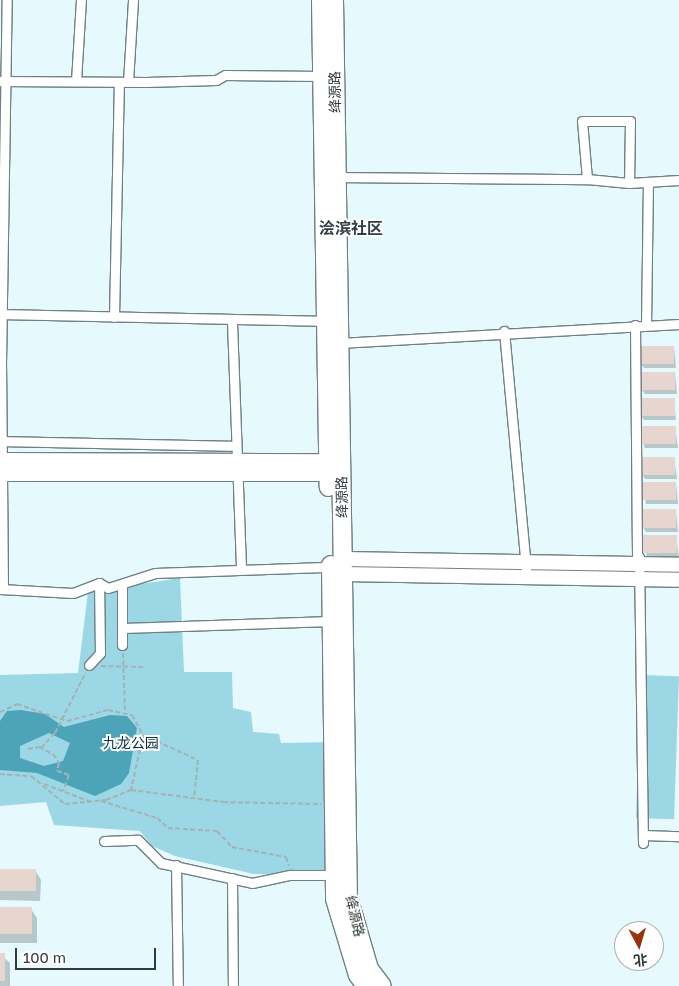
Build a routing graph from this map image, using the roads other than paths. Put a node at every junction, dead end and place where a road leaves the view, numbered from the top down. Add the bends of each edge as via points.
1 (7, 0) edge
2 (81, 0) edge
3 (134, 0) edge
4 (321, 0) edge
5 (334, 0) edge
6 (322, 76) junction
7 (3, 81) edge
8 (76, 82) junction
9 (123, 82) junction
10 (336, 178) junction
11 (587, 179) junction
12 (679, 180) edge
13 (648, 182) junction
14 (628, 183) junction
15 (1, 309) edge
16 (114, 317) junction
17 (326, 321) junction
18 (232, 322) junction
19 (679, 324) edge
20 (635, 325) junction
21 (646, 325) junction
22 (504, 331) junction
23 (339, 343) junction
24 (0, 441) edge
25 (236, 459) junction
26 (0, 467) edge
27 (329, 468) junction
28 (639, 559) junction
29 (526, 562) junction
30 (679, 565) edge
31 (339, 567) junction
32 (241, 568) junction
33 (527, 577) junction
34 (640, 579) junction
35 (679, 580) edge
36 (99, 584) junction
37 (122, 584) junction
38 (1, 589) edge
39 (331, 621) junction
40 (123, 628) junction
41 (122, 645) road end
42 (89, 665) road end
43 (679, 836) edge
44 (104, 841) dead end
45 (176, 865) junction
46 (335, 875) junction
47 (232, 878) junction
48 (178, 986) edge
49 (233, 986) edge
50 (366, 986) edge
51 (382, 986) edge

1 - 7 street
2 - 8 street
3 - 9 street
4 - 6 highway, 绛源路
5 - 10 highway, 绛源路
6 - 9 street via 225,75 216,80
6 - 17 highway, 绛源路
7 - 8 street
7 - 15 street
8 - 9 street
9 - 16 street
10 - 11 street
10 - 23 highway, 绛源路
11 - 14 street
11 - 14 street via 582,121 630,121
12 - 13 street
13 - 14 street
13 - 21 street
15 - 16 street
15 - 24 street
16 - 18 street
17 - 18 street
17 - 27 highway, 绛源路
18 - 25 street
19 - 21 street
20 - 21 street
20 - 22 street
20 - 28 street
22 - 23 street
22 - 29 street
23 - 31 highway, 绛源路
24 - 25 street
24 - 26 street
25 - 26 main road
25 - 27 main road
25 - 32 street
26 - 38 street
27 - 31 highway, 绛源路
28 - 29 main road
28 - 30 main road
28 - 34 street
29 - 31 main road
29 - 33 street
31 - 32 street
31 - 33 main road
31 - 39 highway, 绛源路
31 - 51 highway, 绛源路 via 348,896 369,969
32 - 37 street via 155,573
33 - 34 main road
34 - 35 main road
34 - 43 street via 643,839
36 - 37 street via 108,588
36 - 38 street via 73,593
36 - 42 street via 100,654
37 - 40 street
39 - 40 street
39 - 46 highway, 绛源路
40 - 41 street
44 - 45 street via 138,840 161,863
45 - 47 street
45 - 48 street
46 - 47 street via 292,875 252,883
46 - 50 highway, 绛源路 via 335,898 358,975
47 - 49 street

